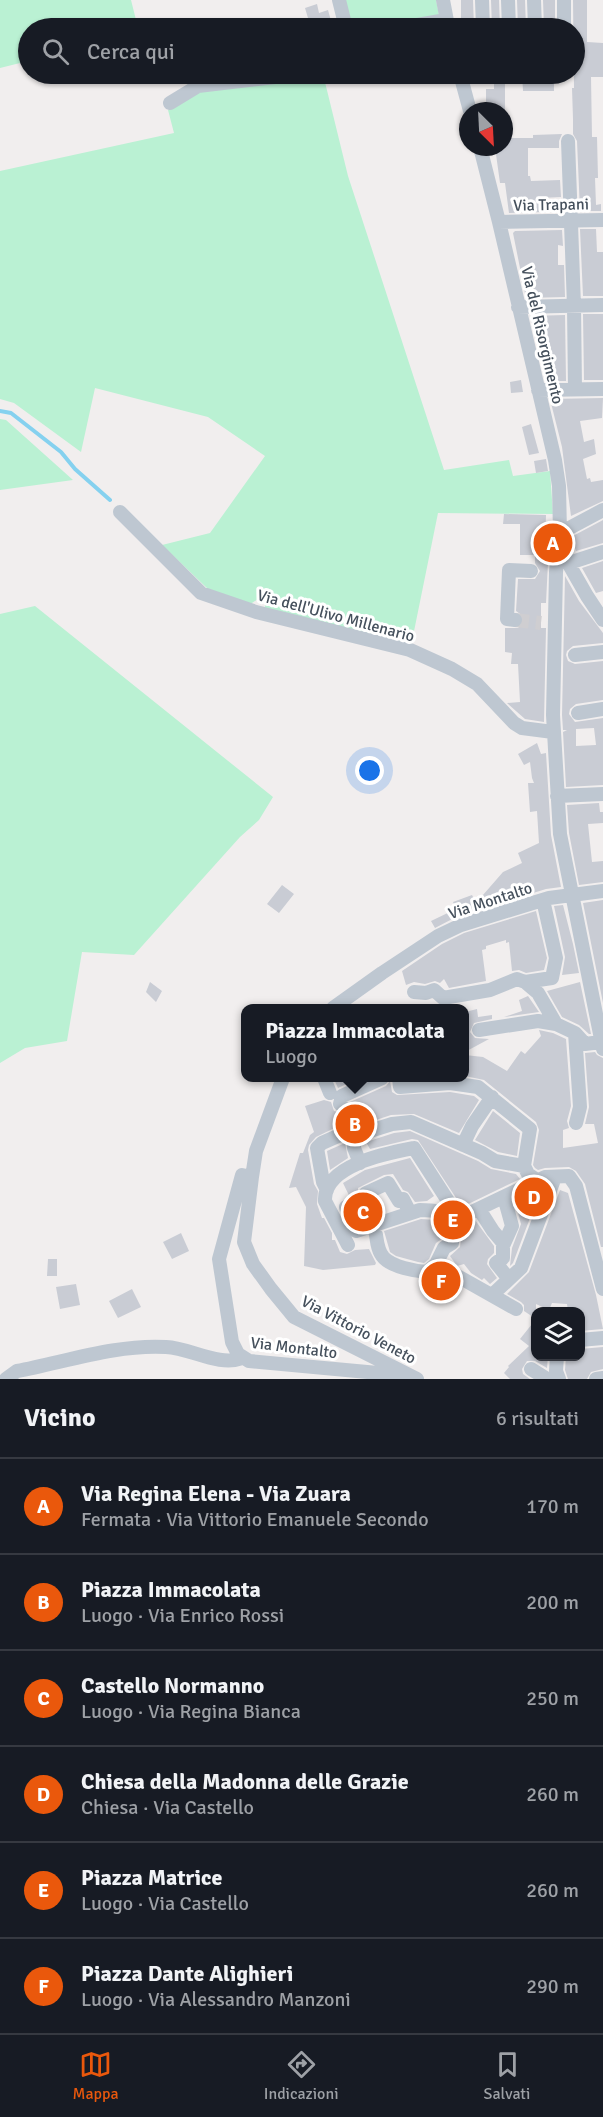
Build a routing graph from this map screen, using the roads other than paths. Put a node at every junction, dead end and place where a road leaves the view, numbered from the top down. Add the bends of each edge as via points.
1 (339, 0) edge
2 (442, 0) edge
3 (482, 0) edge
4 (508, 0) edge
5 (534, 0) edge
6 (564, 0) edge
7 (344, 18) edge
8 (446, 18) edge
9 (483, 18) edge
10 (508, 18) edge
11 (535, 18) edge
12 (564, 18) edge
13 (215, 84) edge
14 (463, 84) edge
15 (468, 102) edge
16 (170, 103) dead end
17 (568, 141) dead end
18 (482, 156) edge
19 (570, 220) junction
20 (603, 220) edge
21 (499, 222) junction
22 (603, 305) edge
23 (574, 306) junction
24 (518, 307) junction
25 (575, 389) junction
26 (603, 389) edge
27 (538, 390) junction
28 (603, 510) edge
29 (120, 512) dead end
30 (560, 540) junction
31 (603, 552) edge
32 (569, 563) junction
33 (531, 571) dead end
34 (515, 620) dead end
35 (603, 620) edge
36 (603, 652) edge
37 (575, 655) dead end
38 (603, 709) edge
39 (578, 713) dead end
40 (553, 732) junction
41 (603, 794) edge
42 (557, 796) junction
43 (603, 891) edge
44 (572, 894) junction
45 (543, 900) junction
46 (525, 982) junction
47 (414, 992) dead end
48 (598, 998) edge
49 (339, 1004) edge
50 (556, 1024) junction
51 (479, 1030) dead end
52 (575, 1033) junction
53 (602, 1046) edge
54 (281, 1082) edge
55 (326, 1082) edge
56 (371, 1082) edge
57 (400, 1082) edge
58 (330, 1093) dead end
59 (492, 1097) junction
60 (340, 1104) dead end
61 (576, 1123) dead end
62 (356, 1129) junction
63 (463, 1146) junction
64 (360, 1163) junction
65 (524, 1166) junction
66 (252, 1177) junction
67 (555, 1177) junction
68 (538, 1181) junction
69 (327, 1190) junction
70 (504, 1197) junction
71 (346, 1207) dead end
72 (478, 1209) junction
73 (410, 1213) junction
74 (458, 1219) junction
75 (378, 1229) junction
76 (504, 1244) junction
77 (348, 1245) dead end
78 (436, 1264) junction
79 (509, 1279) junction
80 (603, 1289) edge
81 (492, 1295) junction
82 (516, 1309) dead end
83 (603, 1338) edge
84 (585, 1340) edge
85 (243, 1358) junction
86 (557, 1361) edge
87 (531, 1369) dead end
88 (603, 1378) edge
89 (6, 1379) edge
90 (393, 1379) edge
91 (417, 1379) edge
92 (547, 1379) edge
93 (559, 1379) edge
94 (596, 1379) edge

1 - 7 street
2 - 8 street
3 - 9 street
4 - 10 street
5 - 11 street
6 - 12 street
13 - 16 street via 198,86
14 - 15 street
17 - 19 street
18 - 21 street, Via del Risorgimento
19 - 20 street, Via Trapani
19 - 21 street, Via Trapani
19 - 23 street
21 - 24 street, Via del Risorgimento
22 - 23 street
23 - 24 street
23 - 25 street
24 - 27 street, Via del Risorgimento
25 - 26 street
25 - 27 street
27 - 30 street, Via del Risorgimento via 559,486
28 - 30 street
29 - 40 street, Via dell'Ulivo Millenario via 201,593 256,612 410,650 477,684 522,728
30 - 32 street
30 - 40 street, Via del Risorgimento via 548,624
31 - 32 street
32 - 35 street
33 - 34 street via 508,570 507,619
36 - 37 street
38 - 39 street
40 - 42 street, Via del Risorgimento
41 - 42 street
42 - 44 street, Via del Risorgimento
43 - 44 street, Via Montalto
44 - 45 street, Via Montalto
44 - 48 street, Via del Risorgimento
45 - 46 street via 556,958 552,978
45 - 49 street, Via Montalto via 460,925 438,936
46 - 47 street via 517,979 490,990 443,998 434,990
46 - 50 street via 538,993
48 - 53 street, Via del Risorgimento
50 - 51 street via 538,1021
50 - 52 street
52 - 53 street via 585,1044
52 - 61 street via 580,1107
54 - 66 street via 256,1150
55 - 58 street
56 - 60 street via 342,1096
57 - 59 street via 400,1087 469,1085
59 - 63 street
59 - 65 street via 530,1129
62 - 63 street via 406,1122
62 - 64 street via 354,1148
62 - 69 street via 317,1148
63 - 65 street via 495,1161
64 - 69 street via 341,1172
64 - 74 street via 414,1148
65 - 68 street
66 - 85 street, Via Montalto via 242,1175 219,1259 232,1342
66 - 91 street, Via Vittorio Veneto via 244,1242 276,1296 294,1317
67 - 68 street
67 - 79 street via 521,1268
67 - 80 street via 569,1176 576,1186
68 - 70 street
69 - 77 street via 325,1201
70 - 72 street
70 - 76 street via 513,1226
71 - 75 street via 356,1231
72 - 74 street
72 - 76 street
73 - 74 street via 430,1210
73 - 75 street
73 - 75 street via 388,1183 366,1193
74 - 78 street via 452,1243 444,1248
75 - 78 street via 386,1260 426,1272
76 - 79 street via 503,1258 496,1263
78 - 81 street
79 - 81 street
81 - 82 street
83 - 84 street
85 - 89 street via 228,1361 168,1347 123,1347 16,1371
85 - 90 street, Via Montalto via 378,1373
86 - 93 street
87 - 92 street
88 - 94 street

